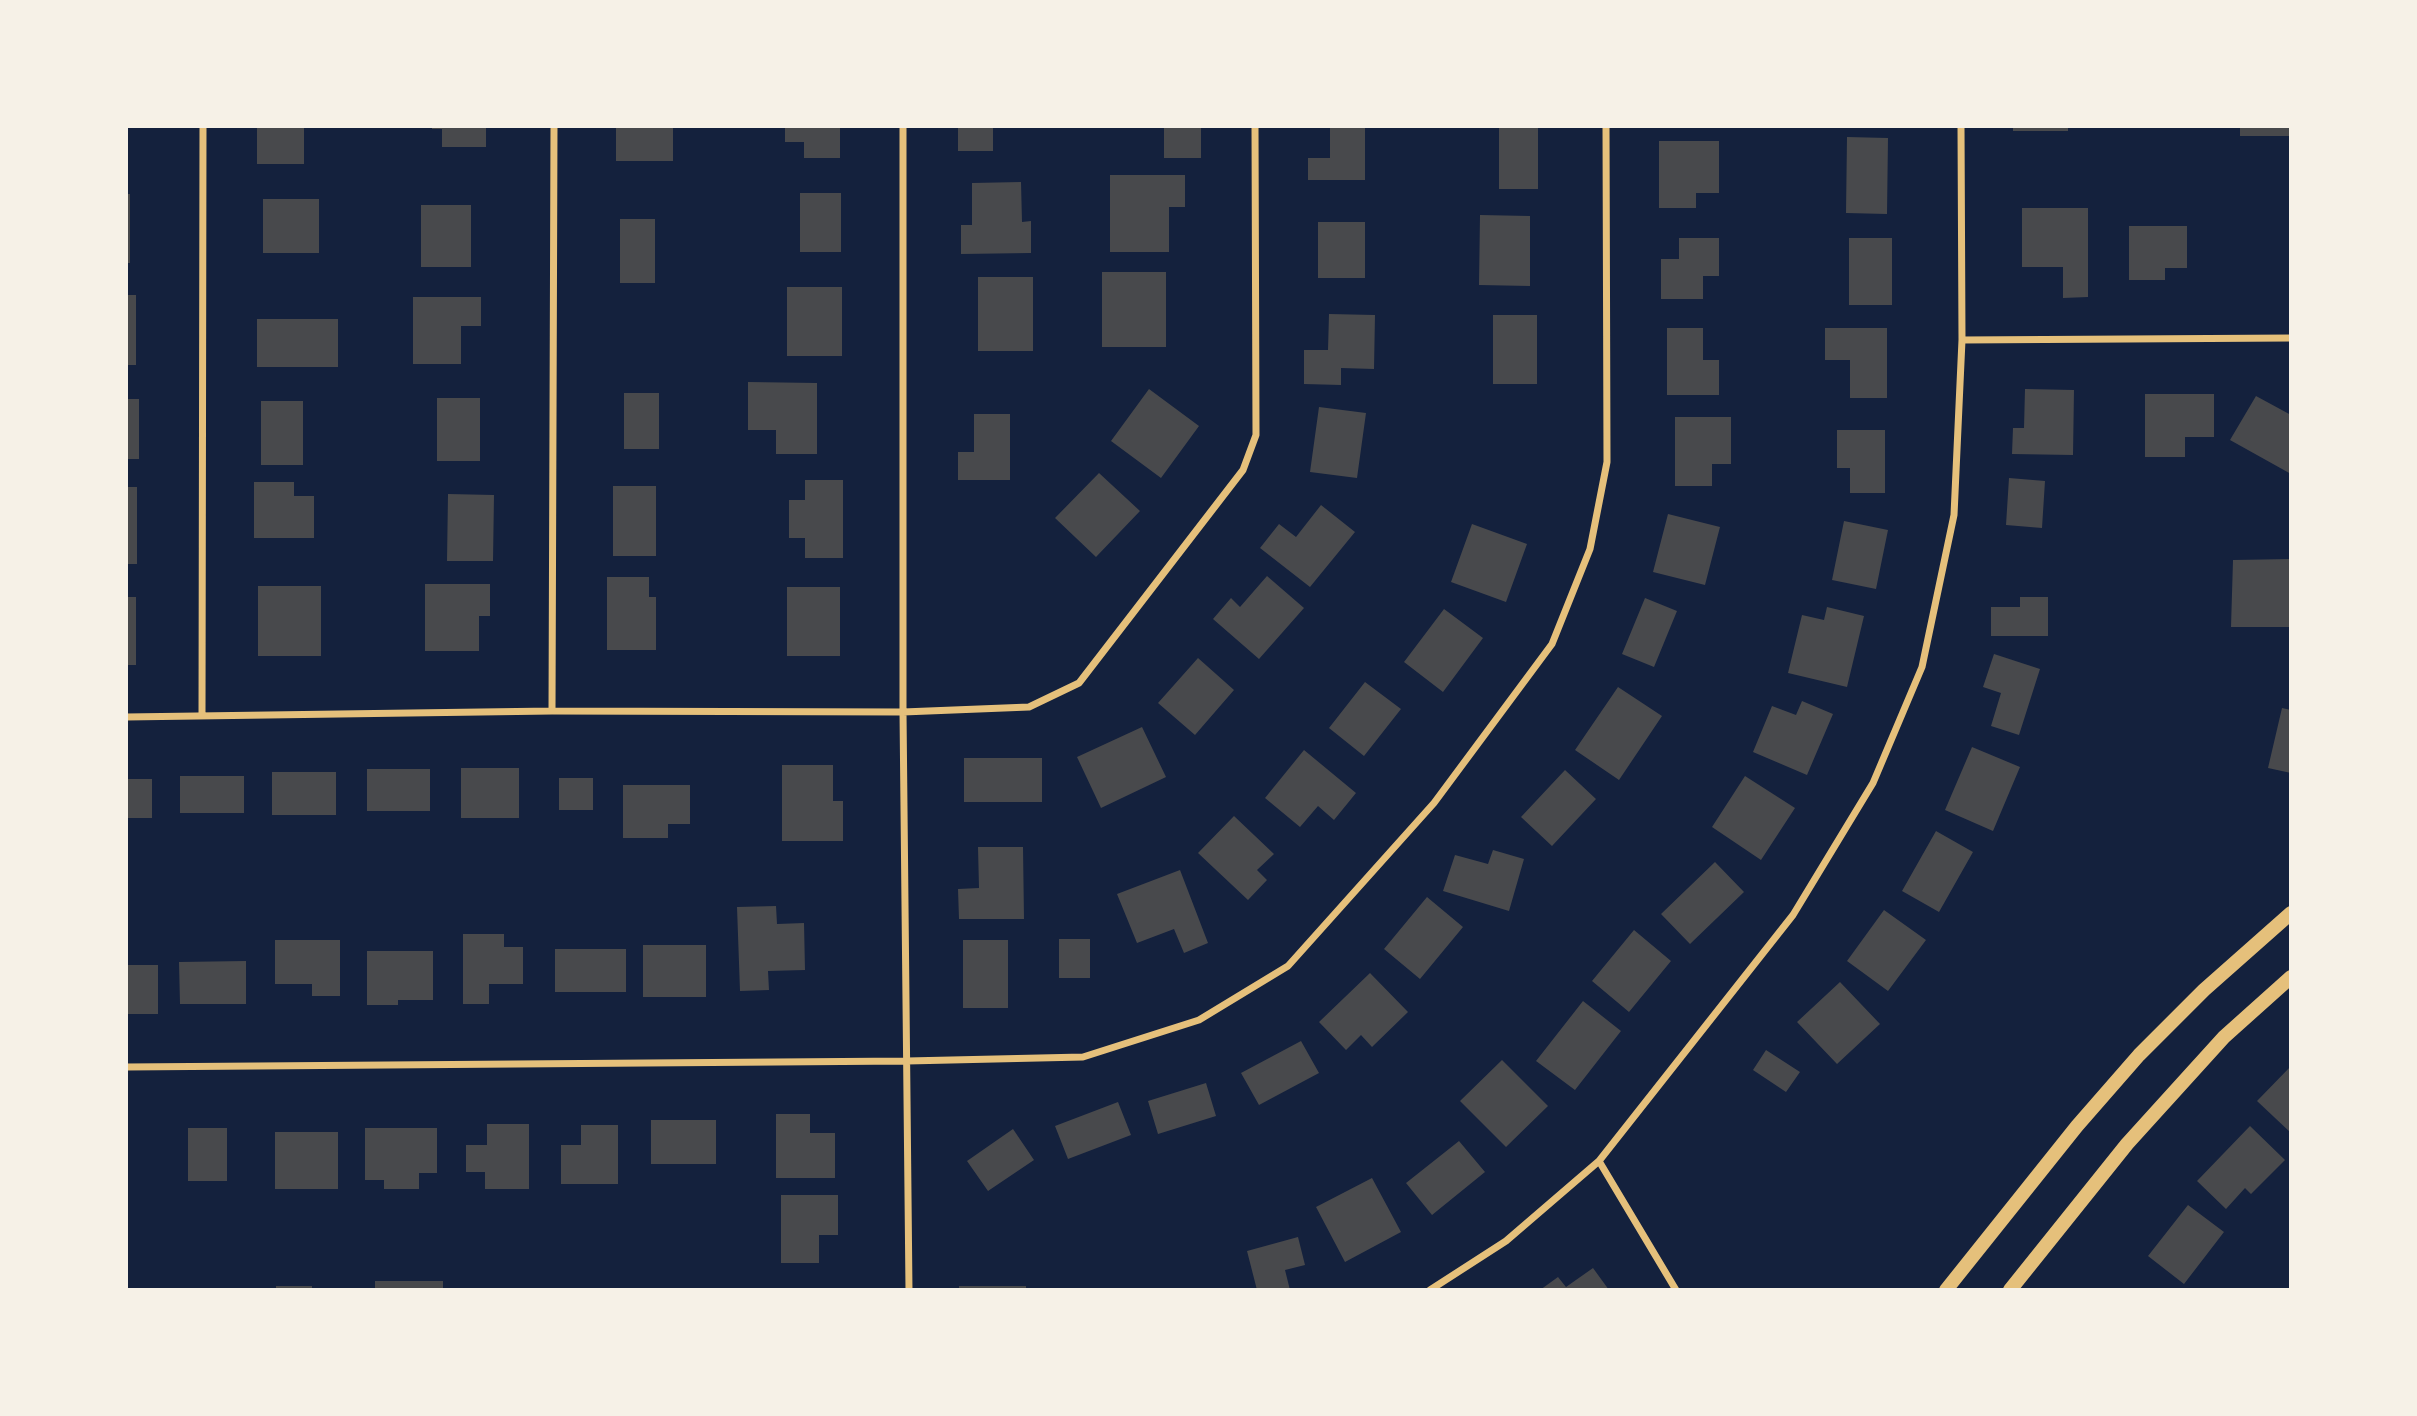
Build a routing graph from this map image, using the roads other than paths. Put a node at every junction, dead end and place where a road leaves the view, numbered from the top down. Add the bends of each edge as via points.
1 (203, 126) edge
2 (554, 126) edge
3 (903, 126) edge
4 (1255, 126) edge
5 (1606, 126) edge
6 (1961, 126) edge
7 (2291, 338) edge
8 (1962, 340) junction
9 (552, 711) junction
10 (903, 712) junction
11 (202, 716) junction
12 (126, 717) edge
13 (2291, 913) edge
14 (2291, 977) edge
15 (907, 1060) junction
16 (126, 1067) edge
17 (1599, 1161) junction
18 (909, 1290) edge
19 (1430, 1290) edge
20 (1676, 1290) edge
21 (1946, 1290) edge
22 (2010, 1290) edge

1 - 11 street
2 - 9 street
3 - 10 street
4 - 10 street via 1256,435 1243,470 1079,683 1029,707
5 - 15 street via 1607,462 1590,549 1552,644 1434,803 1288,966 1199,1020 1083,1057
6 - 8 street
7 - 8 street
8 - 17 street via 1954,515 1922,667 1873,783 1794,915
9 - 10 street
9 - 11 street
10 - 15 street
11 - 12 street
13 - 21 main road via 2139,1055
14 - 22 main road via 2224,1037 2127,1143
15 - 16 street
15 - 18 street
17 - 19 street via 1506,1241
17 - 20 street

